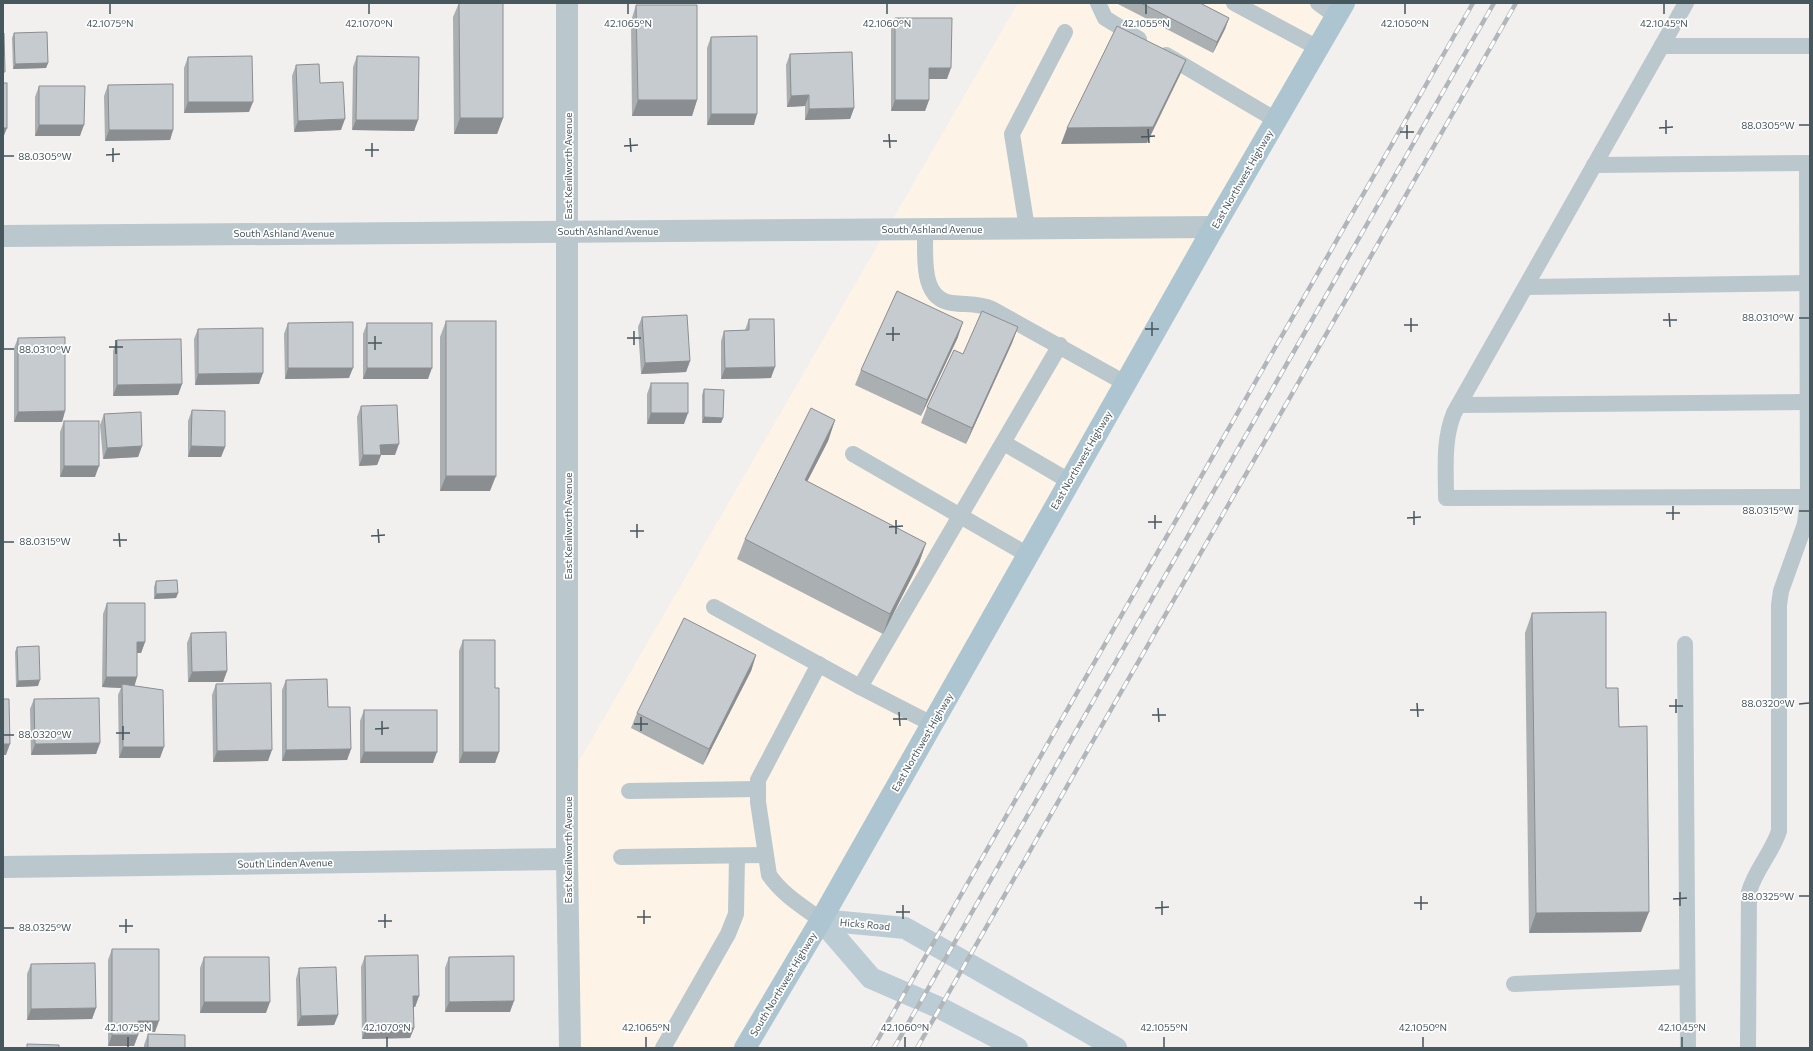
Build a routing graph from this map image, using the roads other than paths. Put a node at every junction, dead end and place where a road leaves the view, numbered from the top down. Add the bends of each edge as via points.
1 (568, 3) edge
2 (1098, 3) edge
3 (1234, 3) edge
4 (1318, 3) edge
5 (1686, 3) edge
6 (1340, 10) edge
7 (1065, 32) dead end
8 (1662, 46) junction
9 (1810, 46) edge
10 (1318, 48) junction
11 (1276, 120) junction
12 (1808, 163) edge
13 (1594, 165) junction
14 (1214, 227) junction
15 (1027, 228) junction
16 (925, 229) junction
17 (568, 231) junction
18 (3, 236) edge
19 (1807, 283) junction
20 (1526, 287) junction
21 (1060, 346) junction
22 (1125, 382) junction
23 (1808, 402) junction
24 (1459, 405) junction
25 (1004, 442) junction
26 (852, 454) dead end
27 (1070, 481) junction
28 (1808, 497) junction
29 (960, 517) junction
30 (1807, 524) edge
31 (1028, 555) junction
32 (714, 607) dead end
33 (1685, 644) dead end
34 (819, 664) junction
35 (860, 687) junction
36 (932, 724) junction
37 (758, 789) junction
38 (630, 791) dead end
39 (765, 855) junction
40 (737, 856) junction
41 (621, 857) dead end
42 (567, 859) junction
43 (3, 867) edge
44 (821, 920) junction
45 (1687, 977) junction
46 (1514, 984) dead end
47 (570, 1048) edge
48 (663, 1048) edge
49 (745, 1048) edge
50 (1017, 1048) edge
51 (1116, 1048) edge
52 (1688, 1048) edge
53 (1748, 1048) edge

1 - 17 street, East Kenilworth Avenue
2 - 11 lane via 1105,18
3 - 10 lane
4 - 6 lane
5 - 8 lane
6 - 10 main road, East Northwest Highway
7 - 15 lane via 1012,134
8 - 9 lane
8 - 13 lane
10 - 11 main road, East Northwest Highway
11 - 14 main road, East Northwest Highway
12 - 13 lane
12 - 19 lane
13 - 20 lane
14 - 15 street, South Ashland Avenue
14 - 22 main road, East Northwest Highway
15 - 16 street, South Ashland Avenue
16 - 17 street, South Ashland Avenue
16 - 21 lane via 928,279 932,291 940,299 950,303 985,306
17 - 18 street, South Ashland Avenue
17 - 42 street, East Kenilworth Avenue
19 - 20 lane
19 - 23 lane
20 - 24 lane
21 - 22 lane
21 - 25 lane
22 - 27 main road, East Northwest Highway
23 - 24 lane
23 - 28 lane
24 - 28 lane via 1448,429 1446,498
25 - 27 lane
25 - 29 lane
26 - 29 lane
27 - 31 main road, East Northwest Highway
28 - 30 lane
29 - 31 lane
29 - 35 lane
30 - 53 lane via 1785,578 1779,605 1779,831 1775,844 1752,882 1749,892
31 - 36 main road, East Northwest Highway
32 - 34 lane
33 - 45 lane
34 - 35 lane
34 - 37 lane via 758,780
35 - 36 lane
36 - 44 main road, East Northwest Highway
37 - 38 lane
37 - 39 lane
39 - 40 lane
39 - 44 lane via 769,875 776,885
40 - 41 lane
40 - 48 lane via 736,914 728,934
42 - 43 street, South Linden Avenue
42 - 47 street, East Kenilworth Avenue
44 - 49 main road, South Northwest Highway
44 - 50 main road, Hicks Road via 872,978
44 - 51 main road, Hicks Road via 905,928
45 - 46 lane
45 - 52 lane

